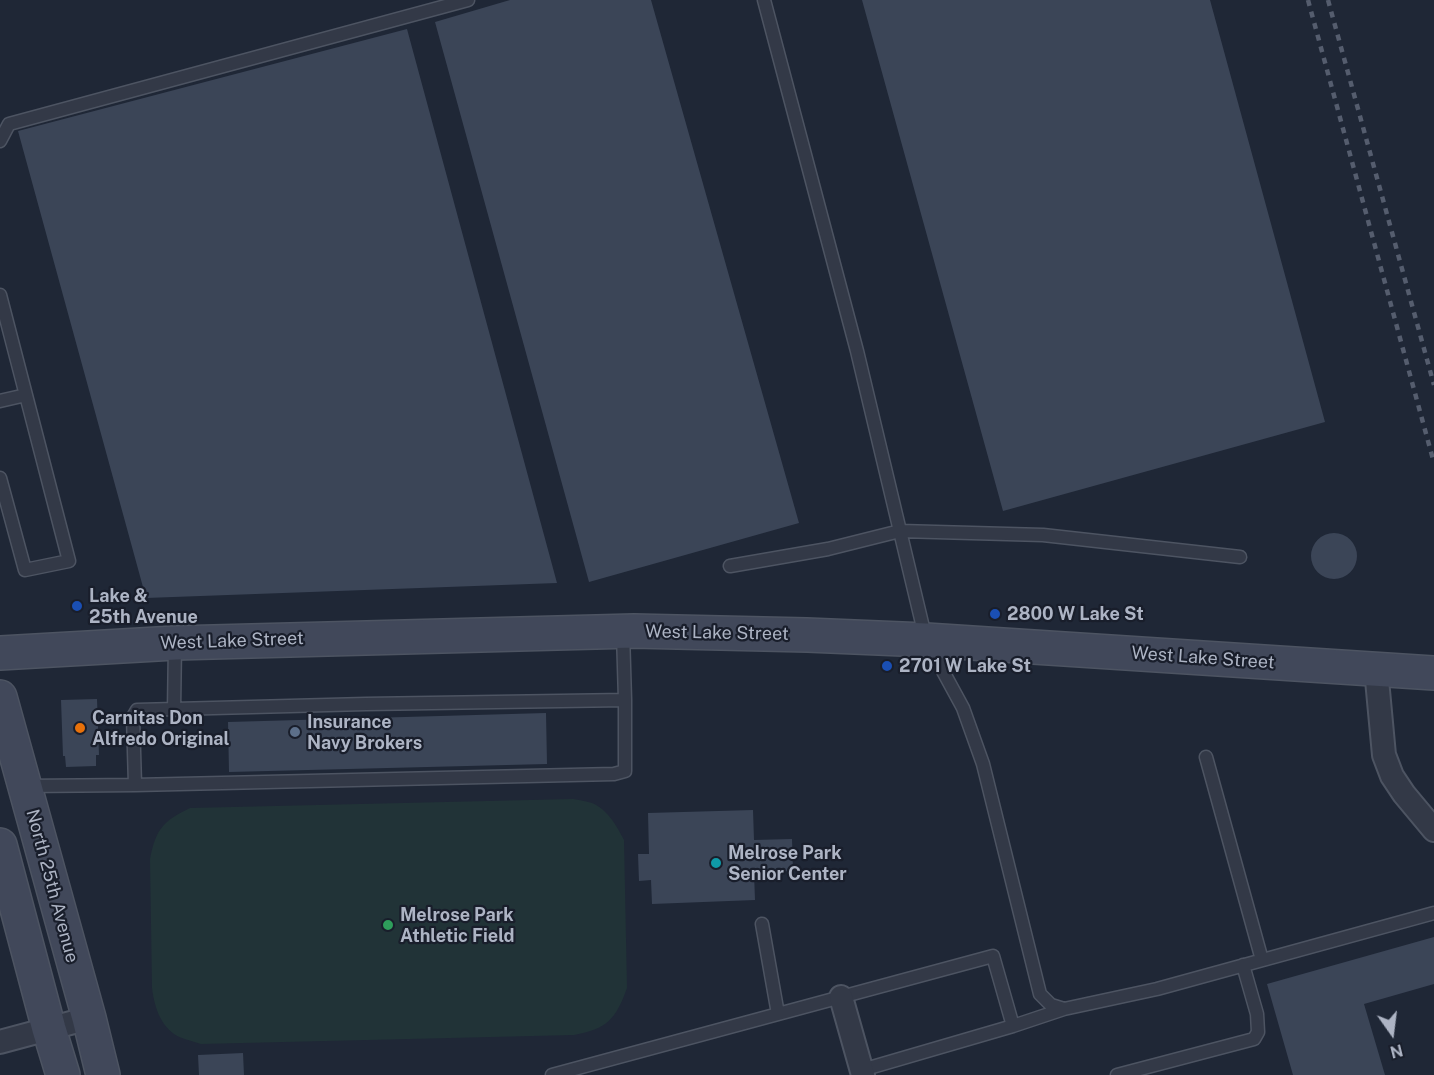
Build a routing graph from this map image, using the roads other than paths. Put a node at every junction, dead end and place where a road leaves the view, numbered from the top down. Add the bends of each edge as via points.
1 (468, 0) edge
2 (764, 0) edge
3 (0, 141) edge
4 (0, 295) edge
5 (26, 395) junction
6 (0, 401) edge
7 (0, 478) edge
8 (900, 531) junction
9 (1239, 556) dead end
10 (730, 566) dead end
11 (623, 632) junction
12 (926, 640) junction
13 (175, 643) junction
14 (0, 653) edge
15 (1377, 669) junction
16 (1434, 673) edge
17 (0, 697) edge
18 (625, 700) junction
19 (174, 710) junction
20 (1206, 757) dead end
21 (135, 785) junction
22 (25, 786) junction
23 (1434, 830) edge
24 (0, 845) edge
25 (1434, 913) edge
26 (762, 924) dead end
27 (1262, 960) junction
28 (1244, 965) junction
29 (841, 997) junction
30 (1064, 1009) junction
31 (778, 1014) junction
32 (89, 1017) junction
33 (1013, 1026) junction
34 (49, 1029) junction
35 (1, 1039) edge
36 (862, 1073) edge
37 (63, 1075) edge
38 (103, 1075) edge
39 (552, 1075) edge
40 (1117, 1075) edge

1 - 3 lane via 9,124
2 - 8 lane via 857,351
4 - 5 lane
5 - 6 lane
5 - 7 lane via 69,561 25,570
8 - 9 lane via 1043,536
8 - 10 lane via 828,549
8 - 12 lane
11 - 12 main road, West Lake Street
11 - 13 main road, West Lake Street
11 - 18 lane
12 - 15 main road, West Lake Street
12 - 30 lane via 963,708 983,764 1040,994 1051,1005
13 - 14 main road, West Lake Street
13 - 19 lane
15 - 16 main road, West Lake Street
15 - 23 street via 1384,755 1392,777
17 - 22 main road, North 25th Avenue
18 - 19 lane
18 - 21 lane via 625,771 614,774
19 - 21 lane via 137,710 133,717
20 - 27 lane
21 - 22 lane
22 - 32 main road, North 25th Avenue
24 - 34 main road
25 - 27 lane
26 - 31 lane
27 - 28 lane
28 - 30 lane
28 - 40 lane via 1257,1014 1258,1032 1254,1039
29 - 31 lane
29 - 33 lane via 993,956
29 - 36 street
30 - 33 lane
31 - 39 lane
32 - 34 street
32 - 38 main road, North 25th Avenue
33 - 36 lane
34 - 35 street
34 - 37 main road

